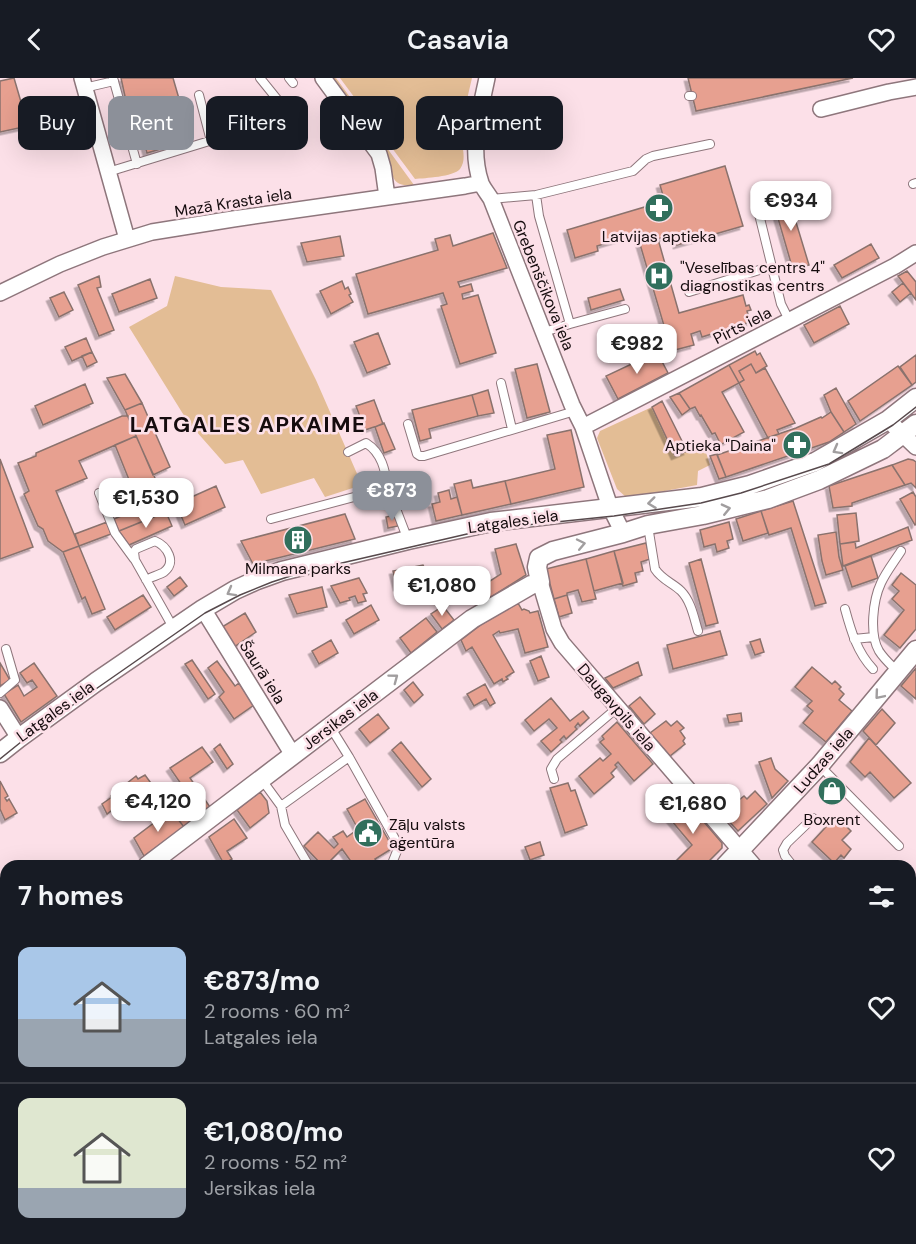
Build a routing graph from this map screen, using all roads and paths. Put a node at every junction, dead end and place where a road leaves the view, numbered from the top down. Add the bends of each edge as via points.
1 (260, 78) edge
2 (323, 78) edge
3 (488, 78) edge
4 (113, 79) edge
5 (83, 83) edge
6 (916, 87) edge
7 (198, 95) dead end
8 (275, 96) edge
9 (821, 109) dead end
10 (206, 123) edge
11 (206, 143) edge
12 (710, 144) dead end
13 (138, 164) junction
14 (108, 172) junction
15 (481, 183) junction
16 (536, 195) junction
17 (387, 197) junction
18 (490, 200) junction
19 (757, 206) dead end
20 (127, 239) junction
21 (916, 253) edge
22 (772, 266) junction
23 (689, 292) dead end
24 (0, 293) edge
25 (625, 309) dead end
26 (789, 320) junction
27 (570, 324) junction
28 (544, 332) junction
29 (501, 383) dead end
30 (916, 398) edge
31 (575, 411) junction
32 (888, 420) junction
33 (408, 424) dead end
34 (583, 427) junction
35 (512, 429) junction
36 (912, 435) edge
37 (348, 452) dead end
38 (388, 488) junction
39 (99, 493) dead end
40 (610, 507) junction
41 (271, 519) dead end
42 (648, 525) junction
43 (623, 533) junction
44 (408, 540) junction
45 (901, 551) dead end
46 (539, 558) joint
47 (135, 560) junction
48 (146, 580) junction
49 (540, 582) junction
50 (203, 609) junction
51 (845, 609) dead end
52 (174, 629) junction
53 (698, 631) dead end
54 (874, 637) junction
55 (854, 639) junction
56 (6, 649) dead end
57 (916, 650) edge
58 (873, 669) dead end
59 (898, 672) junction
60 (0, 693) edge
61 (0, 708) edge
62 (617, 708) junction
63 (330, 726) junction
64 (19, 738) junction
65 (0, 753) edge
66 (293, 755) junction
67 (349, 757) junction
68 (820, 765) junction
69 (262, 779) junction
70 (554, 779) dead end
71 (281, 806) junction
72 (813, 818) dead end
73 (899, 846) dead end
74 (740, 849) junction
75 (155, 860) edge
76 (305, 860) edge
77 (393, 860) edge
78 (730, 860) edge
79 (749, 860) edge
80 (788, 860) edge

1 - 8 lane
2 - 17 street via 379,154
3 - 15 street, Grebenščikova iela via 476,127
4 - 5 lane
4 - 13 lane
5 - 14 street
6 - 9 street
7 - 10 lane
11 - 13 lane
12 - 16 lane via 653,156 633,171
13 - 14 lane
14 - 20 street
15 - 17 street, Mazā Krasta iela
15 - 18 street, Grebenščikova iela
16 - 18 lane
16 - 27 lane
17 - 20 street, Mazā Krasta iela
18 - 28 street, Grebenščikova iela
19 - 22 lane
20 - 24 street, Mazā Krasta iela via 60,264
21 - 26 street, Pirts iela
22 - 23 lane
22 - 26 lane
25 - 27 lane
26 - 34 street, Pirts iela
27 - 28 lane
28 - 31 street, Grebenščikova iela
29 - 35 lane
30 - 32 street, Latgales iela
31 - 34 street, Grebenščikova iela
31 - 35 lane
32 - 36 street
32 -> 40 street, Latgales iela via 815,462 750,485 702,497
33 - 35 lane via 420,456
34 - 40 street, Grebenščikova iela
42 -> 36 street, Latgales iela via 768,499 819,480
37 - 38 lane via 366,443 372,447 384,465
38 - 41 lane
38 - 44 lane
39 - 47 lane via 115,533
40 - 43 street, Grebenščikova iela
40 - 44 street, Latgales iela via 491,522
42 - 43 street, Latgales iela
42 - 53 lane via 655,569 686,598
46 -> 43 street, Latgales iela via 553,550
44 -> 50 street, Latgales iela via 282,571 235,590
45 - 54 lane via 876,596
46 - 49 street, Daugavpils iela
47 - 48 lane
47 - 48 lane via 136,549 155,541 167,549 170,560 165,571
48 - 52 lane
49 - 62 street, Daugavpils iela via 562,643
63 -> 49 street, Jersikas iela via 472,619
50 - 52 street, Latgales iela
50 - 66 street, Šaurā iela
51 - 55 lane
52 - 64 street, Latgales iela
54 - 55 lane
54 - 59 lane via 878,650
55 - 58 lane
56 - 60 lane via 15,680
57 - 59 street, Ludzas iela
59 -> 68 street, Ludzas iela
61 - 64 street
62 - 70 lane via 557,759 551,769
62 - 74 street, Daugavpils iela
63 - 66 street, Jersikas iela
63 - 67 lane
64 - 65 street, Latgales iela
66 - 69 street, Jersikas iela
67 - 71 lane
67 - 77 lane via 399,846
68 - 73 lane
68 - 74 street, Ludzas iela
69 - 71 lane
69 - 75 street, Jersikas iela
71 - 76 lane via 285,825
72 - 80 lane via 787,843 783,850
74 - 78 street, Ludzas iela
74 - 79 street, Daugavpils iela

